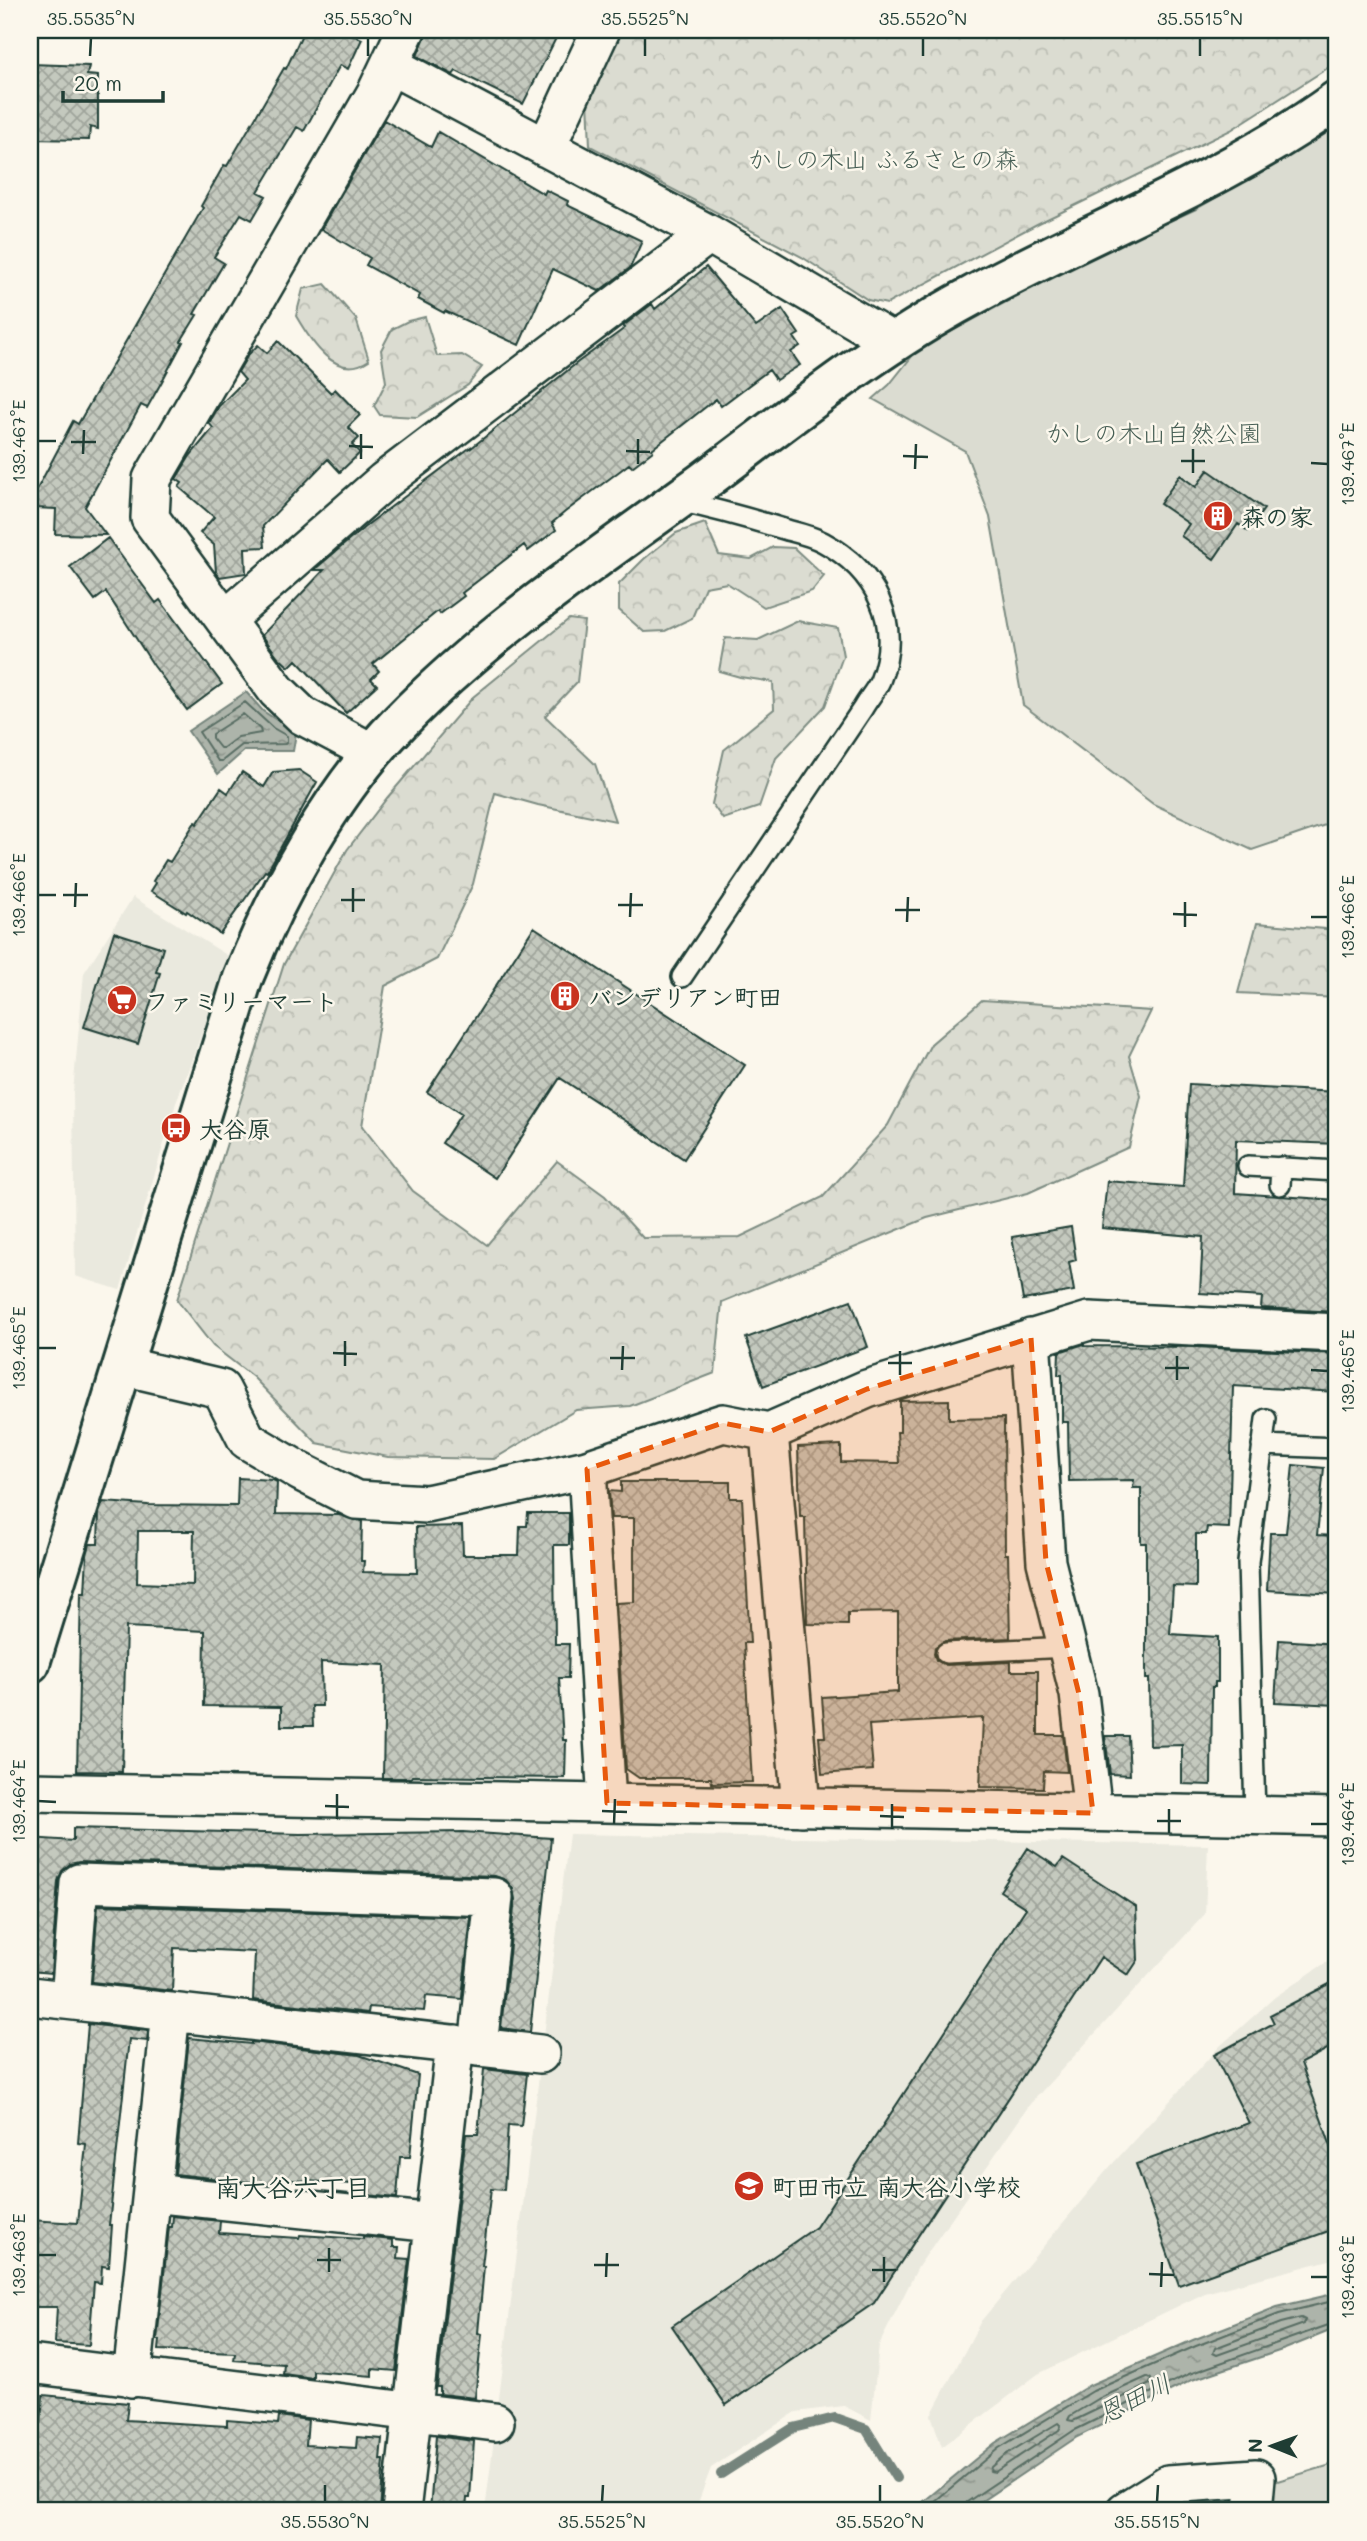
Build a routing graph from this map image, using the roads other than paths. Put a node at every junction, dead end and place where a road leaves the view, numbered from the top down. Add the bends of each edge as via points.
1 (406, 30) edge
2 (601, 30) edge
3 (390, 65) junction
4 (1337, 100) edge
5 (546, 148) junction
6 (709, 234) junction
7 (893, 342) junction
8 (677, 500) junction
9 (225, 620) junction
10 (373, 753) junction
11 (682, 976) dead end
12 (1248, 1166) dead end
13 (1337, 1171) edge
14 (1337, 1333) edge
15 (1031, 1338) junction
16 (123, 1366) junction
17 (1266, 1419) dead end
18 (769, 1432) junction
19 (1262, 1445) junction
20 (1337, 1448) edge
21 (587, 1469) junction
22 (1067, 1647) junction
23 (946, 1653) dead end
24 (30, 1663) edge
25 (30, 1792) edge
26 (607, 1803) junction
27 (801, 1807) junction
28 (1093, 1813) junction
29 (1255, 1815) junction
30 (1337, 1817) edge
31 (30, 1996) edge
32 (70, 2000) junction
33 (171, 2012) junction
34 (467, 2045) junction
35 (540, 2054) dead end
36 (152, 2193) junction
37 (434, 2223) junction
38 (30, 2364) edge
39 (132, 2378) junction
40 (412, 2411) junction
41 (495, 2422) dead end
42 (401, 2511) edge
43 (1125, 2511) edge
44 (1253, 2511) edge

1 - 3 street
2 - 5 street
3 - 5 street
3 - 9 street via 152,479 150,518
4 - 7 street via 1282,138 967,298
5 - 6 street
6 - 7 street
6 - 9 street via 384,481
7 - 8 street
8 - 10 street via 502,630 437,686
8 - 11 lane via 821,540 852,561 873,587 887,616 888,647 880,681
9 - 10 street via 277,691 303,716
10 - 16 street via 332,808 257,943
12 - 13 lane via 1280,1176
14 - 15 street via 1089,1321
15 - 18 street via 867,1389
15 - 22 street via 1046,1562
16 - 21 street via 221,1389 247,1440 356,1500 427,1504
16 - 24 street
17 - 19 lane
18 - 21 street via 723,1423
18 - 27 street
19 - 20 lane
19 - 29 lane via 1248,1562
21 - 26 street
22 - 23 lane
22 - 28 street via 1079,1694
25 - 26 street
26 - 27 street
27 - 28 street
28 - 29 street
29 - 30 street
31 - 32 street
32 - 33 street
32 - 34 street via 79,1883 494,1897
33 - 34 street
33 - 36 street
34 - 35 street
34 - 37 street
36 - 37 street
36 - 39 street
37 - 40 street
38 - 39 street
39 - 40 street
40 - 41 street
40 - 42 street
43 - 44 street via 1168,2484 1256,2477

